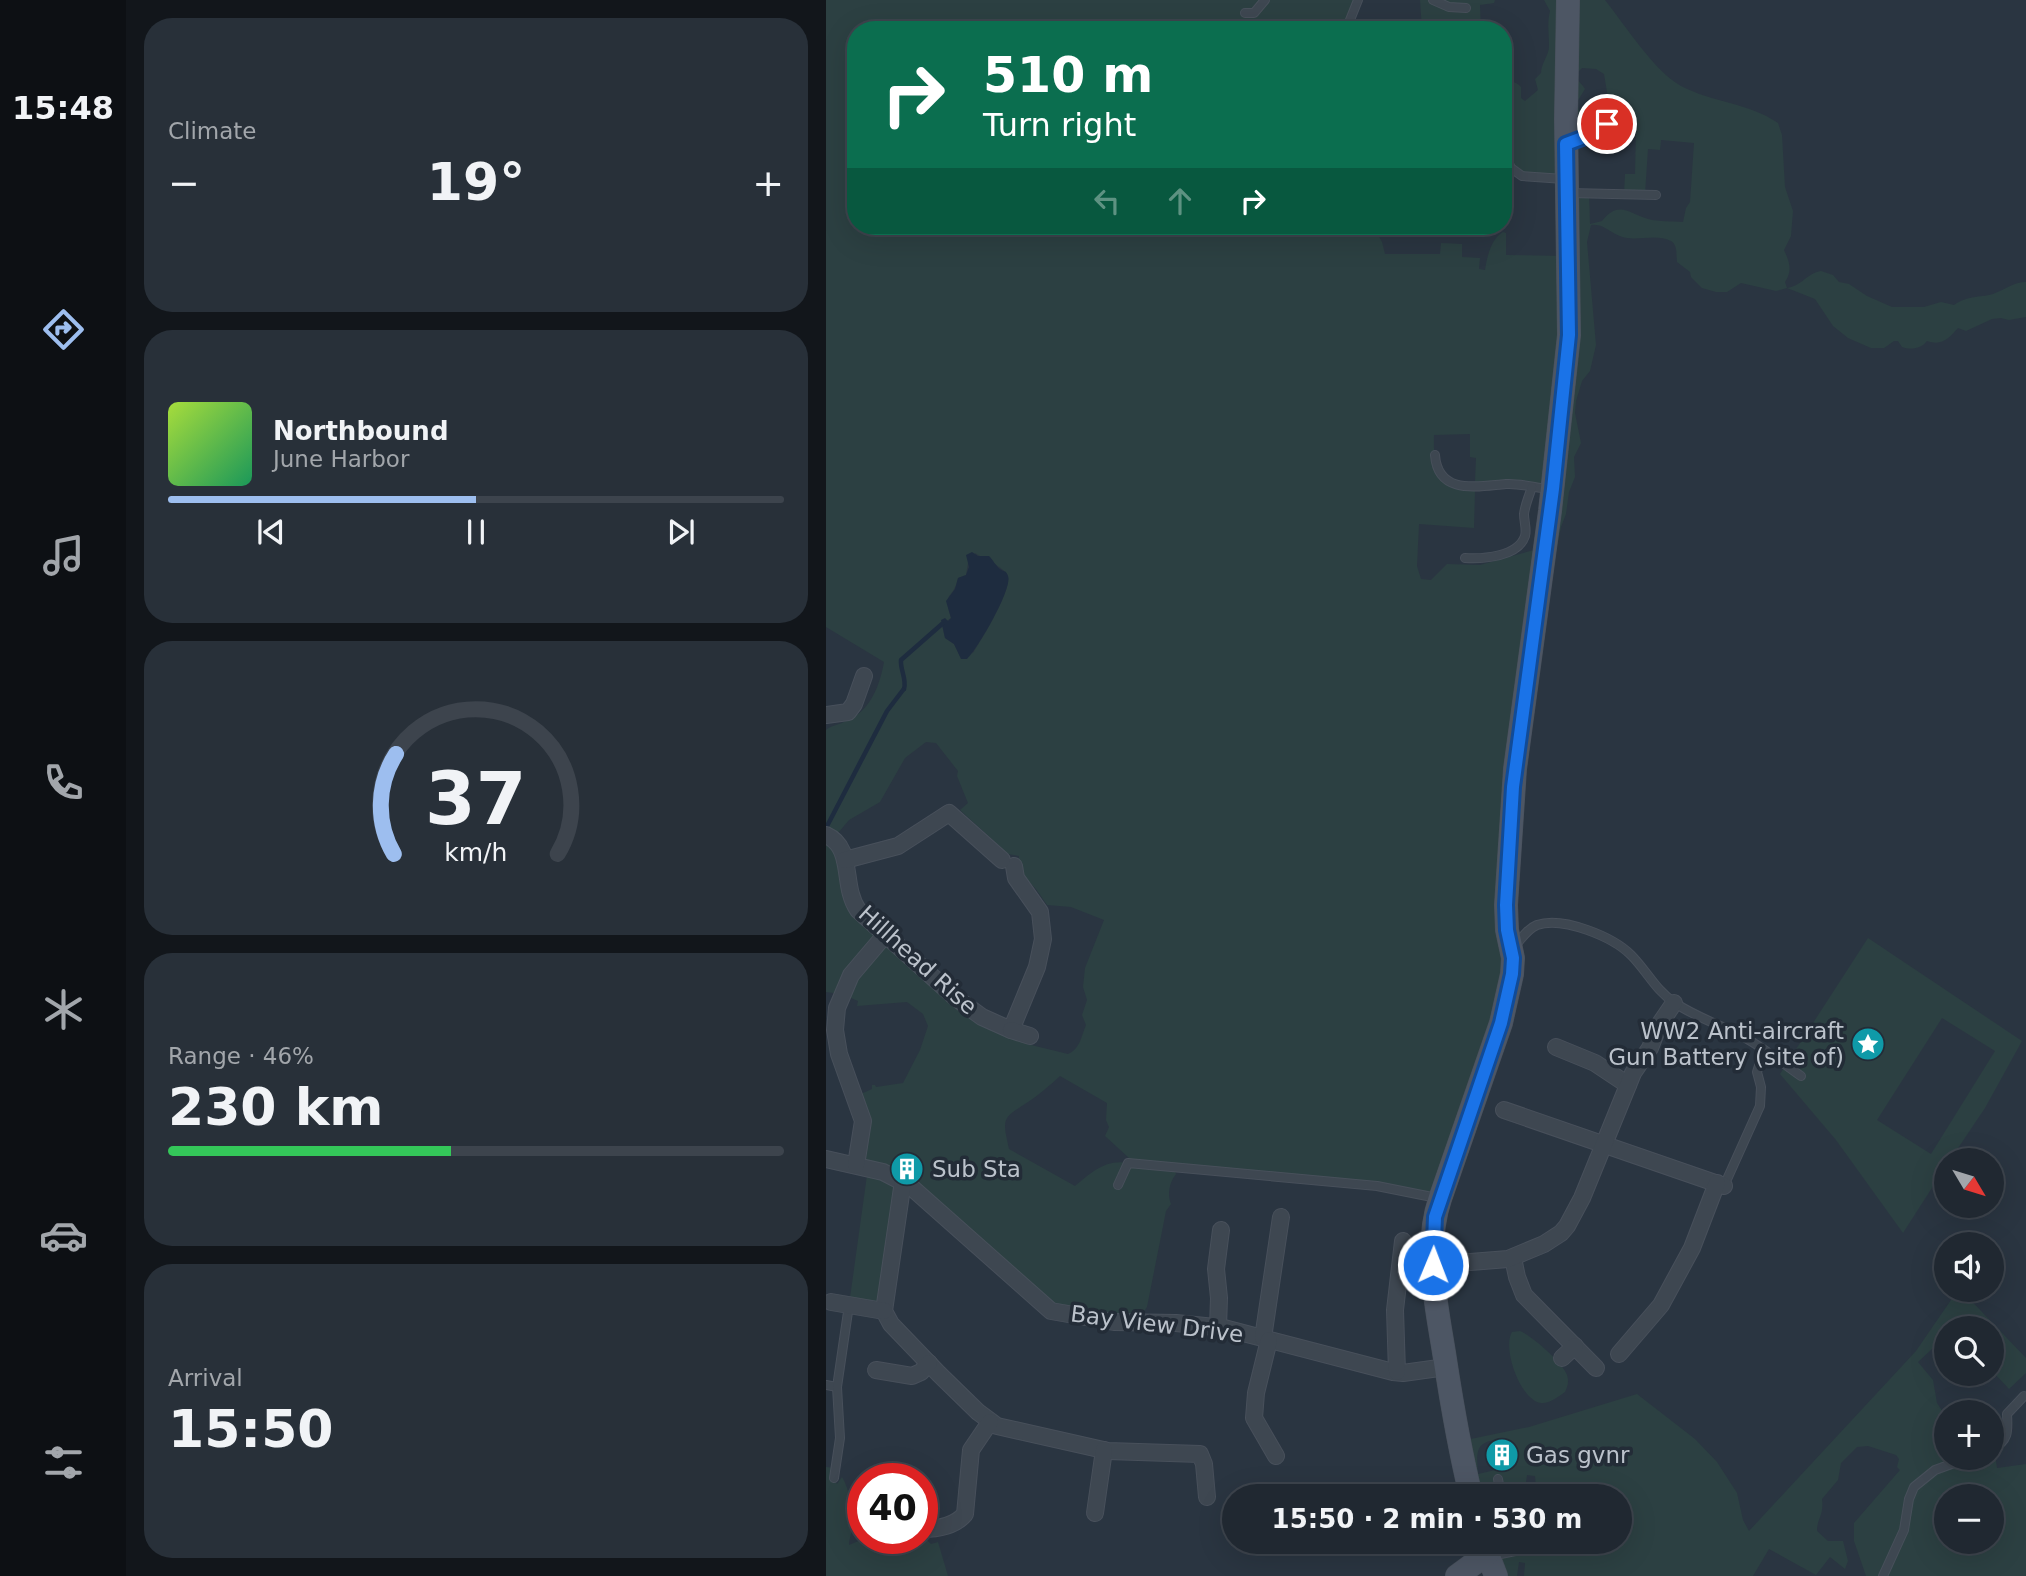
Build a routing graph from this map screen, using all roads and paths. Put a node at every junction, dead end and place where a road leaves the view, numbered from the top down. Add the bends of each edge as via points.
1 (1265, 0) edge
2 (1358, 0) edge
3 (1433, 0) edge
4 (1568, 0) edge
5 (1466, 8) dead end
6 (1245, 13) dead end
7 (1350, 21) edge
8 (1605, 110) dead end
9 (1566, 144) junction
10 (1512, 169) edge
11 (1567, 186) junction
12 (1656, 195) dead end
13 (1435, 455) dead end
14 (1542, 488) junction
15 (1465, 558) dead end
16 (864, 676) dead end
17 (826, 715) edge
18 (826, 835) edge
19 (845, 860) junction
20 (885, 934) junction
21 (1512, 950) junction
22 (1674, 1003) junction
23 (1011, 1030) junction
24 (1030, 1037) dead end
25 (1556, 1047) dead end
26 (1764, 1049) junction
27 (1801, 1076) dead end
28 (1628, 1084) junction
29 (1504, 1110) dead end
30 (1602, 1144) junction
31 (826, 1159) edge
32 (856, 1165) junction
33 (907, 1183) junction
34 (1721, 1184) junction
35 (1118, 1185) dead end
36 (1440, 1199) junction
37 (1281, 1217) dead end
38 (1221, 1230) dead end
39 (1404, 1241) dead end
40 (1513, 1258) junction
41 (1433, 1265) junction
42 (831, 1302) dead end
43 (849, 1305) junction
44 (884, 1311) junction
45 (1218, 1327) junction
46 (1266, 1339) junction
47 (1575, 1346) junction
48 (1619, 1354) dead end
49 (1562, 1358) dead end
50 (929, 1363) junction
51 (1446, 1367) junction
52 (1597, 1367) dead end
53 (876, 1370) dead end
54 (1397, 1372) junction
55 (826, 1385) edge
56 (836, 1387) junction
57 (2024, 1396) dead end
58 (990, 1422) junction
59 (2004, 1441) edge
60 (1104, 1450) junction
61 (1276, 1456) dead end
62 (1935, 1470) edge
63 (834, 1478) dead end
64 (1498, 1479) dead end
65 (1469, 1484) edge
66 (1499, 1484) edge
67 (1207, 1497) dead end
68 (1095, 1513) dead end
69 (938, 1528) edge
70 (1493, 1554) edge
71 (1457, 1576) edge
72 (1883, 1576) edge

1 - 6 lane via 1254,13
2 - 7 lane
3 - 5 lane
4 - 9 street
8 - 9 lane via 1608,122 1603,130
9 - 11 street
10 - 11 lane via 1522,176
11 - 12 lane
11 - 14 street via 1569,335
13 - 14 lane via 1441,472 1459,485
14 - 15 lane via 1524,513 1525,536 1518,546 1486,558
14 - 21 street via 1514,781 1506,905
16 - 17 street via 850,711
18 - 19 street, Hillhead Rise via 838,843
19 - 20 street, Hillhead Rise via 854,904
19 - 23 street via 898,846 946,807 1008,863 1048,917 1041,954
20 - 23 street, Hillhead Rise via 966,1006
20 - 32 street via 851,975 837,1008 839,1054 863,1121
21 - 22 lane via 1536,926 1562,924 1583,929 1626,950
21 - 36 street via 1512,974 1501,1023
22 - 26 lane
22 - 28 street
23 - 24 street, Hillhead Rise
25 - 28 street via 1595,1063
26 - 27 lane
26 - 34 lane via 1757,1072 1760,1106
28 - 30 street
29 - 30 street
30 - 34 street
30 - 40 street via 1567,1226 1544,1244
31 - 32 street
32 - 33 street
33 - 44 street
33 - 45 street, Bay View Drive via 1051,1311 1114,1322
34 - 48 street via 1661,1305
35 - 36 lane via 1128,1163 1377,1186
36 - 41 street via 1434,1221
37 - 46 street
38 - 45 street via 1216,1269
39 - 54 street via 1395,1310
40 - 41 street
40 - 47 street via 1524,1295
41 - 51 street
42 - 43 street
43 - 44 street
43 - 56 lane
44 - 50 street
45 - 46 street, Bay View Drive
46 - 54 street, Bay View Drive
46 - 61 street via 1254,1418
47 - 49 street
47 - 52 street
50 - 53 street via 912,1376
50 - 58 street
51 - 54 street, Bay View Drive
51 - 65 street
55 - 56 lane
56 - 63 lane via 840,1438
57 - 59 lane via 2007,1414
58 - 60 street
58 - 69 street via 971,1450 965,1514 959,1521
60 - 67 street via 1200,1454
60 - 68 street
62 - 72 lane via 1914,1487 1904,1530
64 - 66 lane
70 - 71 street

